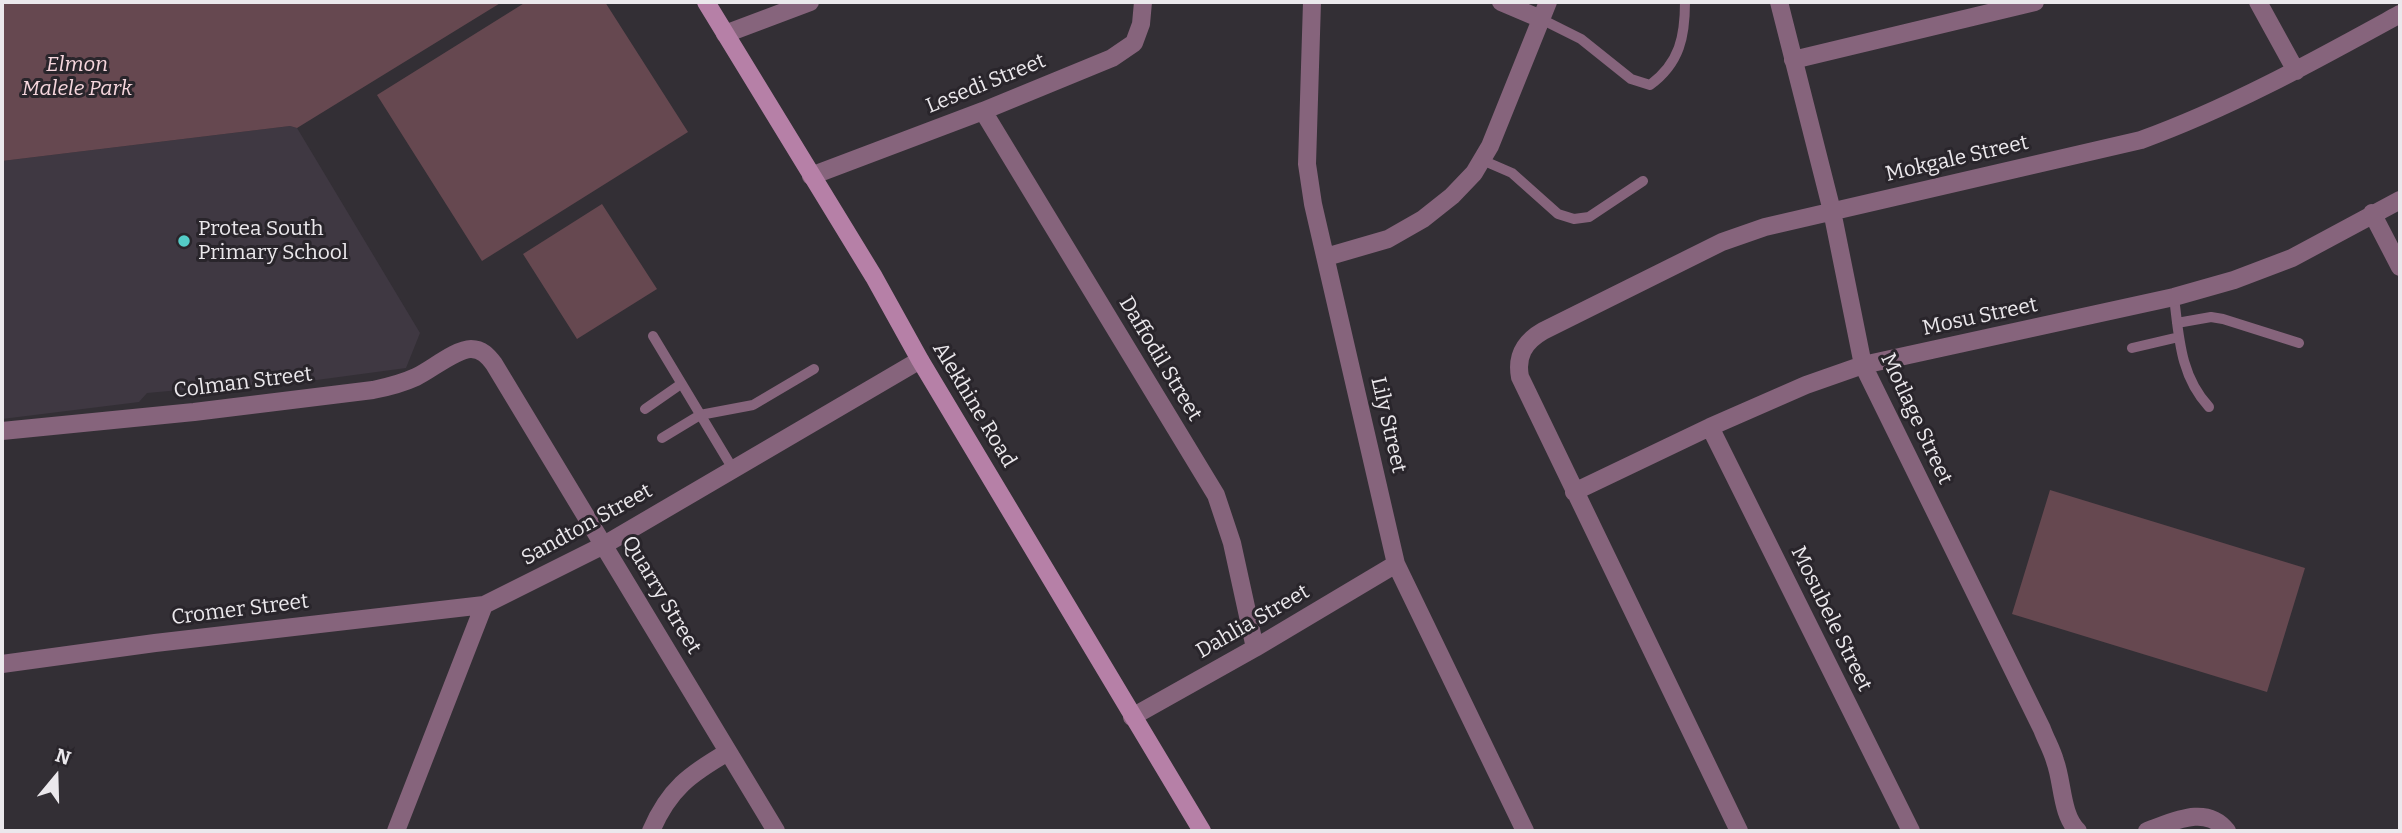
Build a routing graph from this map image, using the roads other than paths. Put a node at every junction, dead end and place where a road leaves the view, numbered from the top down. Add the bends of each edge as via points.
1 (706, 2) edge
2 (810, 2) edge
3 (1143, 2) edge
4 (1312, 2) edge
5 (1501, 2) edge
6 (1548, 2) edge
7 (1685, 2) edge
8 (1779, 2) edge
9 (2035, 2) edge
10 (2258, 2) edge
11 (2400, 14) edge
12 (1541, 19) junction
13 (725, 34) junction
14 (1793, 60) junction
15 (2296, 71) junction
16 (983, 111) junction
17 (1482, 160) junction
18 (811, 176) junction
19 (1643, 181) dead end
20 (2400, 200) edge
21 (1832, 211) junction
22 (2372, 214) junction
23 (1326, 257) junction
24 (2400, 267) edge
25 (2174, 297) junction
26 (2177, 323) junction
27 (653, 336) dead end
28 (2179, 337) junction
29 (2299, 343) dead end
30 (2132, 348) dead end
31 (479, 351) joint
32 (920, 360) junction
33 (1863, 365) junction
34 (814, 369) dead end
35 (681, 384) junction
36 (2209, 407) dead end
37 (645, 409) dead end
38 (701, 415) junction
39 (1710, 427) junction
40 (2, 432) edge
41 (663, 438) dead end
42 (733, 469) junction
43 (1574, 492) junction
44 (604, 545) junction
45 (1396, 564) junction
46 (484, 605) junction
47 (1255, 648) junction
48 (2, 664) edge
49 (1132, 717) junction
50 (728, 752) junction
51 (396, 831) edge
52 (651, 831) edge
53 (776, 831) edge
54 (1202, 831) edge
55 (1525, 831) edge
56 (1739, 831) edge
57 (1911, 831) edge
58 (2078, 831) edge
59 (2147, 831) edge
60 (2227, 831) edge

1 - 13 street, Alekhine Road
2 - 13 street
3 - 16 street, Lesedi Street via 1141,24 1134,43 1125,51
4 - 23 street, Lily Street via 1307,164
5 - 12 street
6 - 12 street
7 - 12 lane via 1680,47 1650,85 1631,79 1581,38
8 - 14 street, Motlage Street
9 - 14 street
10 - 15 street
11 - 15 street, Mokgale Street
12 - 17 street
13 - 18 street, Alekhine Road
14 - 21 street, Motlage Street
15 - 21 street, Mokgale Street via 2141,140
16 - 18 street, Lesedi Street
16 - 47 street, Daffodil Street via 1216,495 1232,543
17 - 19 lane via 1512,173 1558,214 1574,219 1588,217
17 - 23 street via 1452,196 1423,219 1388,239
18 - 32 street, Alekhine Road
20 - 22 street, Mosu Street
21 - 33 street, Motlage Street
21 - 43 street, Mokgale Street via 1722,242 1543,331 1525,346 1518,361 1520,377
22 - 24 street
22 - 25 street, Mosu Street via 2292,258
23 - 45 street, Lily Street
25 - 26 lane
25 - 33 street, Mosu Street
26 - 28 lane
26 - 29 lane via 2211,317
27 - 35 lane
28 - 30 lane
28 - 36 lane via 2188,377
31 - 40 street, Colman Street via 461,351 416,377 373,390
31 - 44 street, Quarry Street via 494,364
32 - 42 street, Sandton Street
32 - 49 street, Alekhine Road
33 - 39 street, Mosu Street
33 - 58 street, Motlage Street via 2042,729
34 - 38 lane via 753,405
35 - 37 lane
35 - 38 lane
38 - 41 lane
38 - 42 lane
39 - 43 street, Mosu Street
39 - 57 street, Mosubele Street
42 - 44 street, Sandton Street
43 - 56 street
44 - 46 street, Sandton Street
44 - 50 street, Quarry Street
45 - 47 street, Dahlia Street
45 - 55 street, Lily Street
46 - 48 street, Cromer Street
46 - 51 street
47 - 49 street, Dahlia Street
49 - 54 street, Alekhine Road
50 - 52 street via 684,780 663,806
50 - 53 street, Quarry Street
59 - 60 street via 2198,816 2216,820

